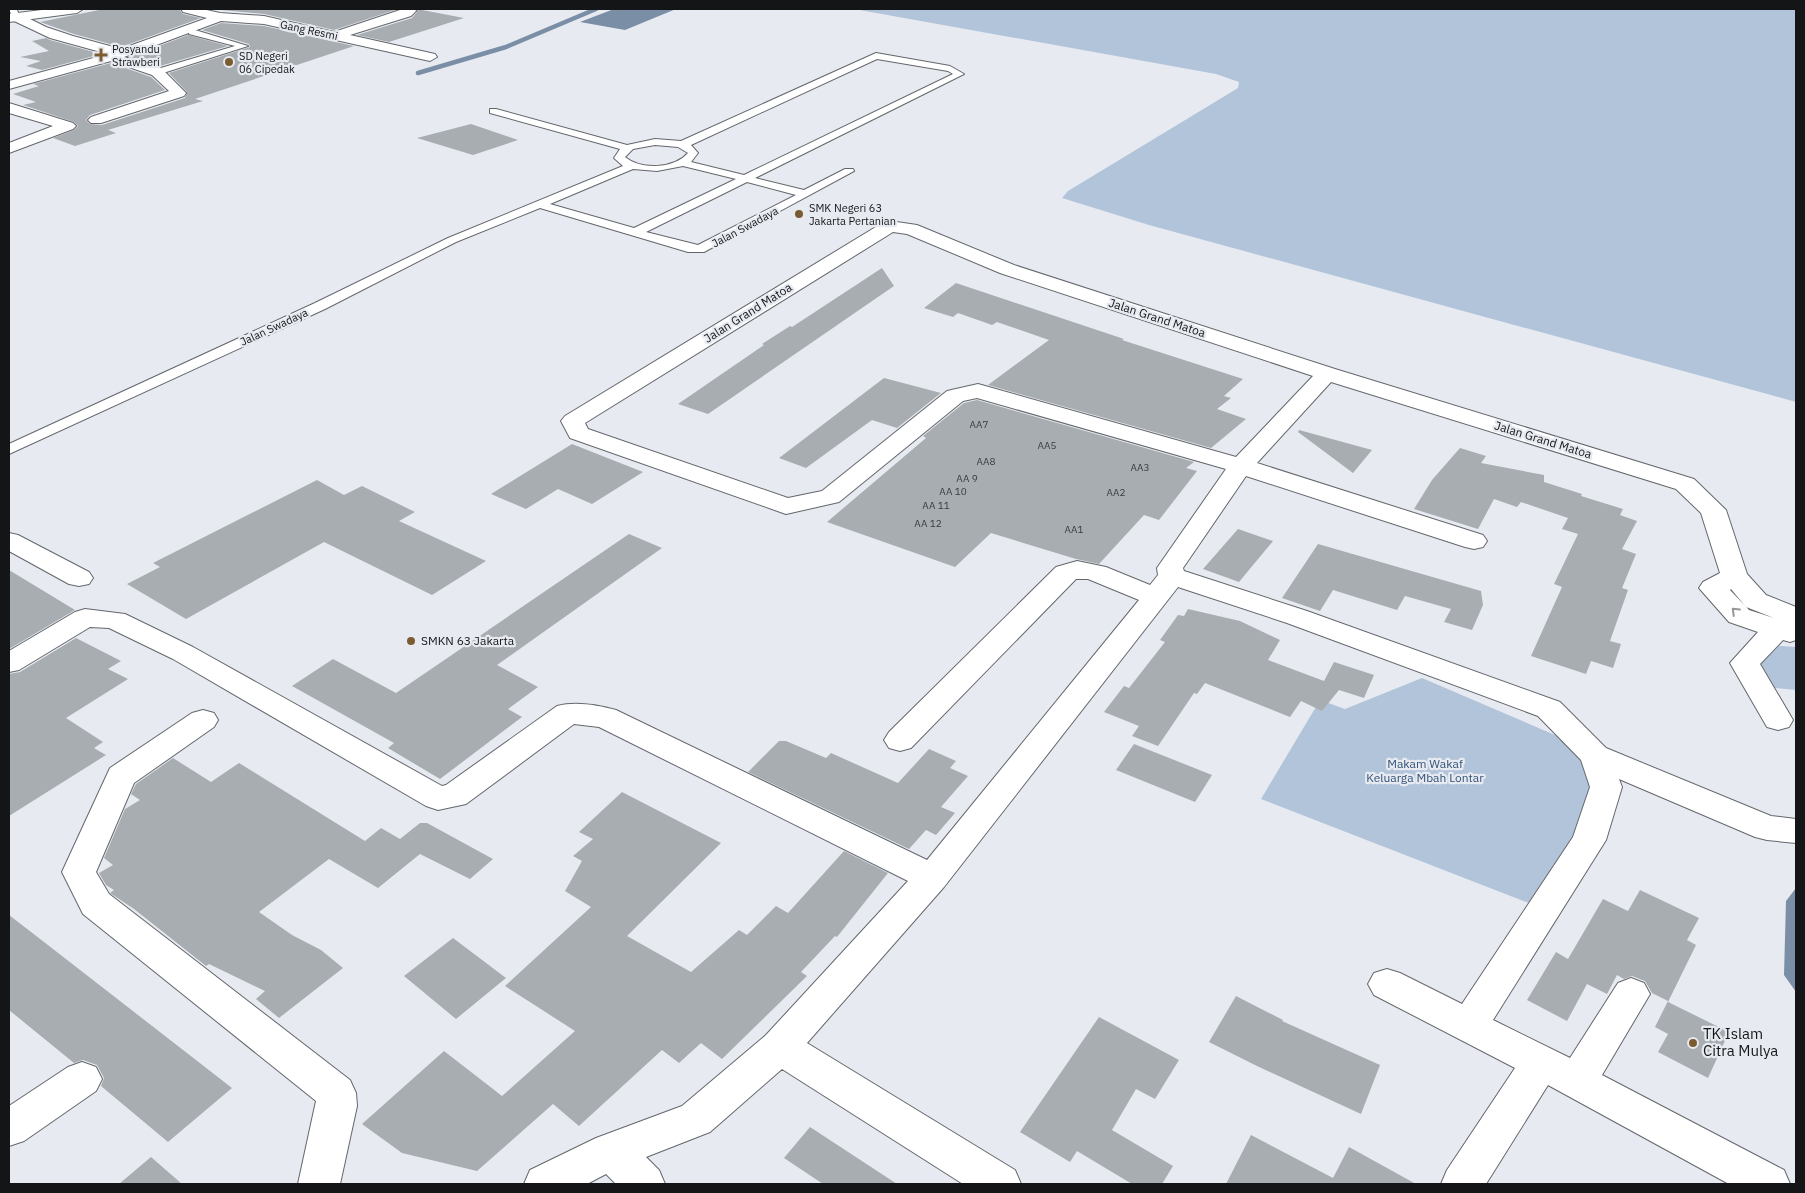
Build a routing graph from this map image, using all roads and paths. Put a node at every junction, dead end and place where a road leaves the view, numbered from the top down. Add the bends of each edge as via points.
1 (77, 9) edge
2 (187, 9) edge
3 (409, 9) edge
4 (11, 15) edge
5 (220, 17) junction
6 (192, 32) dead end
7 (337, 36) junction
8 (311, 46) dead end
9 (117, 55) junction
10 (430, 57) dead end
11 (157, 72) junction
12 (9, 85) edge
13 (9, 108) edge
14 (493, 111) dead end
15 (96, 120) dead end
16 (682, 145) junction
17 (9, 148) edge
18 (628, 148) junction
19 (684, 162) junction
20 (632, 166) junction
21 (849, 171) dead end
22 (745, 178) junction
23 (806, 194) junction
24 (538, 204) junction
25 (636, 232) junction
26 (1327, 374) junction
27 (9, 450) edge
28 (1242, 466) junction
29 (9, 541) edge
30 (1474, 541) dead end
31 (79, 578) dead end
32 (1164, 587) junction
33 (1790, 627) edge
34 (9, 663) edge
35 (203, 720) dead end
36 (1778, 720) dead end
37 (900, 740) dead end
38 (1595, 756) junction
39 (1796, 831) edge
40 (932, 878) junction
41 (1387, 984) dead end
42 (1631, 994) dead end
43 (1468, 1026) junction
44 (780, 1047) junction
45 (1540, 1062) junction
46 (82, 1078) dead end
47 (1577, 1080) junction
48 (9, 1128) edge
49 (611, 1151) junction
50 (319, 1184) edge
51 (545, 1184) edge
52 (644, 1184) edge
53 (1000, 1184) edge
54 (1462, 1184) edge
55 (1769, 1184) edge

1 - 4 street
2 - 5 street, Gang Resmi
3 - 7 street via 407,13
4 - 9 street via 31,26
5 - 7 street, Gang Resmi via 264,20
5 - 9 street
6 - 11 lane via 244,46
7 - 8 street
7 - 10 street, Gang Resmi
9 - 11 street
9 - 12 street
11 - 15 street via 179,94
13 - 17 street via 68,126
14 - 18 lane
16 - 18 lane via 655,142
16 - 19 lane via 693,153
16 - 22 lane via 876,56 950,69 960,74
18 - 20 lane via 619,158
19 - 20 lane via 658,168
19 - 22 lane, Jalan Swadaya
20 - 24 lane, Jalan Swadaya
21 - 23 lane, Jalan Swadaya
22 - 23 lane, Jalan Swadaya
22 - 25 lane
23 - 25 lane, Jalan Swadaya via 700,249
24 - 25 lane, Jalan Swadaya
24 - 27 lane, Jalan Swadaya via 452,240 344,294
26 - 28 street
26 - 28 street, Jalan Grand Matoa via 1007,270 911,228 890,226 572,421 578,432 786,506 830,497 955,396 978,391
26 - 33 street, Jalan Grand Matoa via 1685,484 1713,510 1734,576 1714,588 1739,616
28 - 30 street, Jalan Grand Matoa
28 - 32 street via 1170,568
29 - 31 street
32 - 37 street via 1077,569 1066,573
32 - 38 street via 1297,617 1549,709
32 - 40 street
33 - 36 street via 1745,663
34 - 40 street via 85,618 115,620 183,653 438,798 454,796 568,713 605,717
35 - 50 street via 121,776 79,872 96,904 336,1093 337,1106
38 - 39 street via 1767,828
38 - 43 street via 1606,788 1589,840
40 - 44 street
41 - 43 street
42 - 47 street
43 - 45 street
44 - 49 street via 696,1118
44 - 53 street
45 - 47 street
45 - 54 street
46 - 48 street
47 - 55 street
49 - 51 street
49 - 52 street

